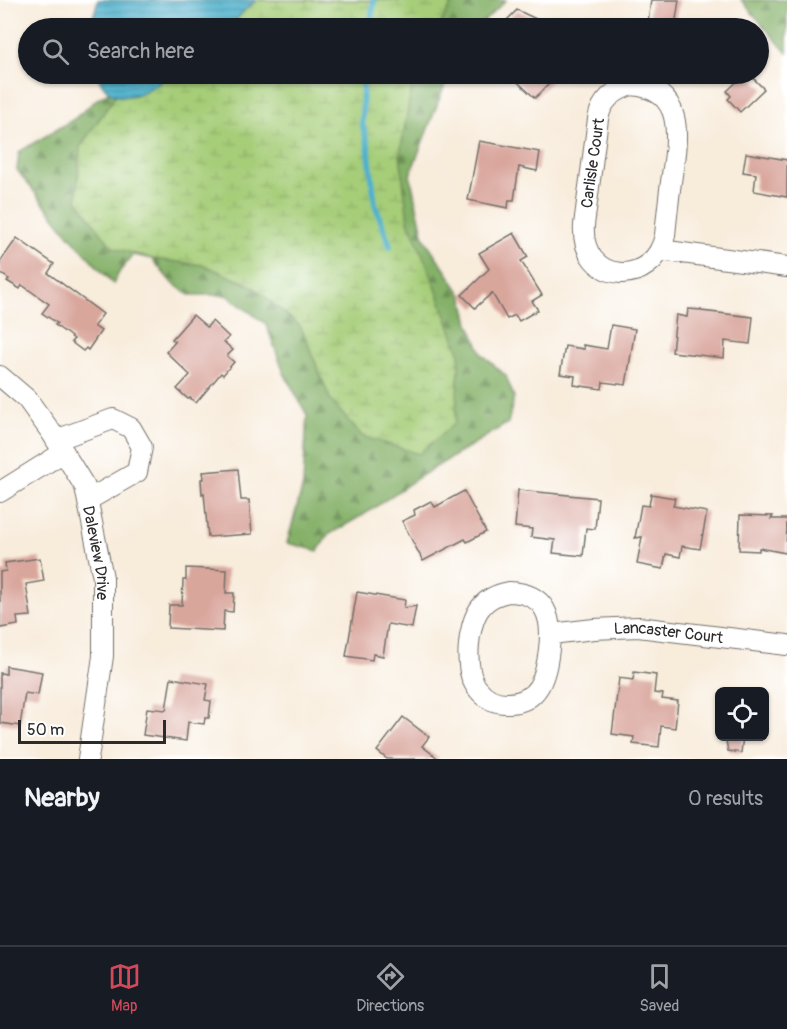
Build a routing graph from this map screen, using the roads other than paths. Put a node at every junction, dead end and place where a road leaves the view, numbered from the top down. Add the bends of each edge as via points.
1 (660, 250) junction
2 (787, 267) edge
3 (0, 375) edge
4 (60, 446) junction
5 (0, 492) edge
6 (88, 500) junction
7 (551, 634) junction
8 (787, 645) edge
9 (88, 759) edge

1 - 1 street, Carlisle Court via 673,167 675,118 668,102 656,91 632,85 613,93 601,107 583,236 593,260 619,273 651,263
1 - 2 street
3 - 4 street, Daleview Drive via 27,399
4 - 5 street
4 - 6 street, Daleview Drive via 85,487
4 - 6 street via 113,418 131,428 142,447 138,472
6 - 9 street, Daleview Drive via 104,578 103,656
7 - 7 street via 546,611 530,596 509,592 490,598 478,612 471,631 468,666 473,682 489,699 505,703 530,695 546,672
7 - 8 street, Lancaster Court via 638,627

